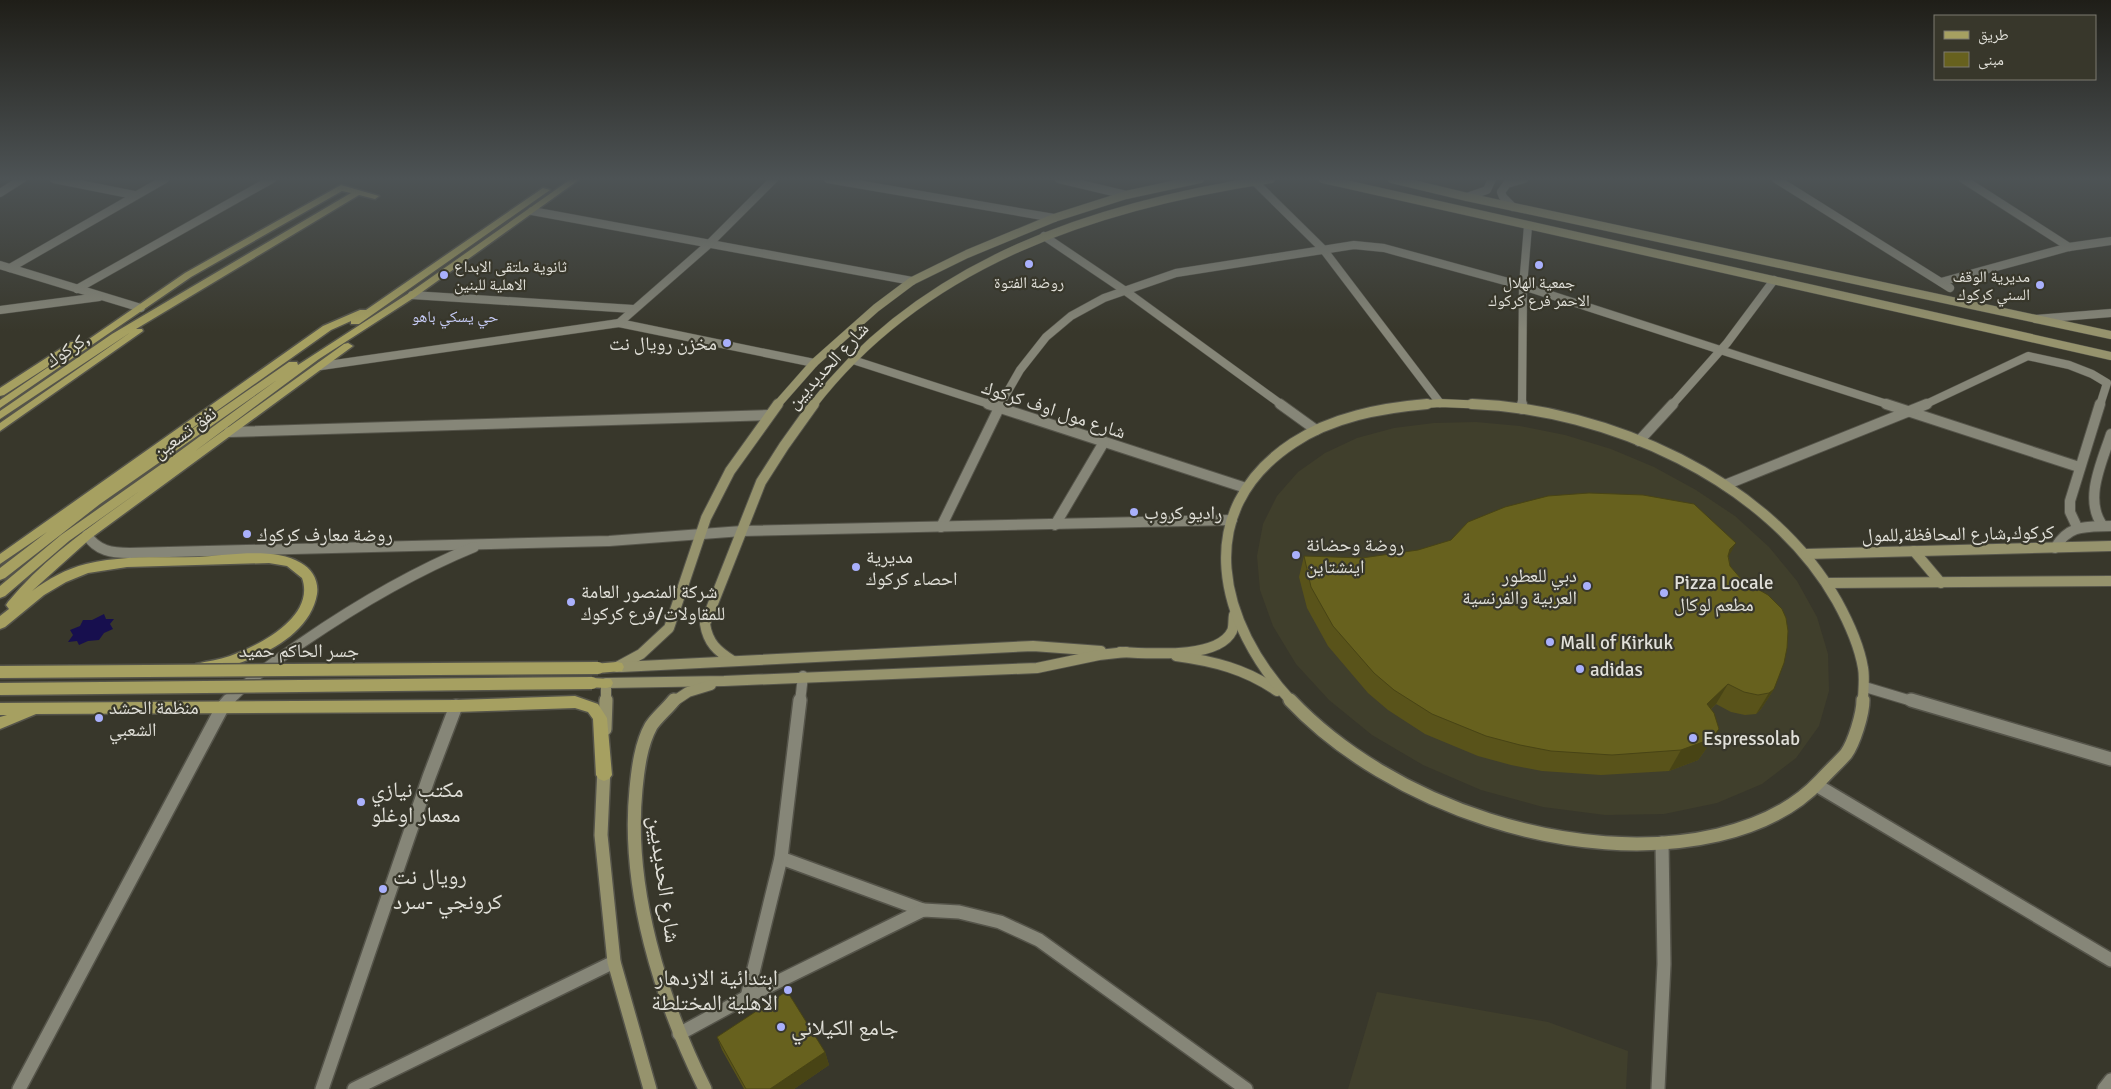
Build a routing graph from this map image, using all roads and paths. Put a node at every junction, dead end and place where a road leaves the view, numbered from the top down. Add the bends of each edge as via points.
1 (74, 230) edge
2 (182, 230) edge
3 (267, 230) edge
4 (294, 230) edge
5 (490, 230) edge
6 (505, 230) edge
7 (629, 230) edge
8 (723, 230) edge
9 (1025, 230) edge
10 (1062, 230) edge
11 (1304, 230) edge
12 (1528, 230) edge
13 (1545, 230) edge
14 (1621, 230) edge
15 (1857, 230) edge
16 (2042, 230) edge
17 (1044, 236) junction
18 (2111, 241) edge
19 (1684, 243) junction
20 (708, 245) junction
21 (2069, 247) junction
22 (1323, 249) junction
23 (967, 254) junction
24 (1679, 259) junction
25 (985, 264) junction
26 (0, 265) edge
27 (10, 268) junction
28 (1774, 280) junction
29 (912, 281) junction
30 (1941, 282) junction
31 (1870, 283) junction
32 (1523, 286) junction
33 (1950, 288) dead end
34 (77, 289) junction
35 (1124, 290) junction
36 (412, 295) junction
37 (103, 296) junction
38 (1871, 302) junction
39 (380, 306) junction
40 (141, 308) junction
41 (394, 308) junction
42 (633, 309) junction
43 (0, 310) edge
44 (154, 312) junction
45 (2111, 314) edge
46 (2036, 319) junction
47 (618, 323) junction
48 (2111, 335) edge
49 (1721, 350) junction
50 (2111, 356) edge
51 (852, 360) junction
52 (814, 363) junction
53 (321, 366) junction
54 (0, 393) edge
55 (1440, 404) junction
56 (0, 405) edge
57 (999, 408) junction
58 (1522, 409) junction
59 (1910, 412) junction
60 (769, 415) junction
61 (0, 416) edge
62 (0, 428) edge
63 (1316, 430) junction
64 (230, 432) junction
65 (2111, 434) edge
66 (1638, 441) junction
67 (1104, 442) junction
68 (2079, 467) junction
69 (1726, 485) junction
70 (1246, 488) junction
71 (1232, 520) junction
72 (1055, 525) junction
73 (2107, 526) edge
74 (941, 527) junction
75 (2077, 527) junction
76 (742, 531) junction
77 (700, 534) junction
78 (87, 535) junction
79 (482, 544) junction
80 (2111, 546) edge
81 (2055, 548) junction
82 (1914, 551) junction
83 (1806, 554) junction
84 (1, 558) edge
85 (0, 575) edge
86 (2111, 581) edge
87 (1829, 583) junction
88 (1941, 583) junction
89 (0, 594) edge
90 (1233, 608) junction
91 (0, 623) edge
92 (1126, 652) junction
93 (1148, 652) junction
94 (733, 661) junction
95 (617, 667) junction
96 (179, 671) junction
97 (0, 672) edge
98 (803, 676) junction
99 (724, 681) junction
100 (599, 683) junction
101 (1865, 687) junction
102 (0, 689) edge
103 (456, 706) junction
104 (1297, 707) junction
105 (222, 708) junction
106 (0, 709) edge
107 (41, 709) junction
108 (0, 723) edge
109 (2111, 759) edge
110 (604, 775) junction
111 (1818, 786) junction
112 (1662, 843) junction
113 (781, 858) junction
114 (923, 910) junction
115 (2111, 960) edge
116 (614, 962) junction
117 (747, 997) junction
118 (679, 1034) junction
119 (2111, 1080) edge
120 (19, 1089) edge
121 (322, 1089) edge
122 (354, 1089) edge
123 (650, 1089) edge
124 (705, 1089) edge
125 (1246, 1089) edge
126 (1658, 1089) edge
127 (2104, 1089) edge

1 - 27 street
2 - 34 street
3 - 40 main road via 197,269
4 - 44 main road, كركوك,
5 - 39 main road
6 - 36 main road
7 - 20 street
8 - 20 street
9 - 23 street, شارع الحديديين
10 - 17 street, شارع الحديديين
11 - 22 street
12 - 32 street
13 - 24 street
14 - 19 street
15 - 30 street
16 - 21 street
17 - 25 street, شارع الحديديين
17 - 35 street
18 - 21 street
19 - 24 street via 1693,250 1693,254
19 - 31 street
20 - 29 street
20 - 42 street
21 - 30 street
22 - 32 street via 1375,246
22 - 35 street via 1196,269 1156,278
22 - 55 street
23 - 25 street
23 - 29 street, شارع الحديديين
24 - 28 street
25 - 51 street, شارع الحديديين via 914,308
26 - 27 street
27 - 34 street
28 - 38 street
28 - 49 street via 1753,312
29 - 52 street, شارع الحديديين
30 - 33 street
31 - 38 street
31 - 46 street
32 - 49 street
32 - 58 street
34 - 37 street
35 - 57 street via 1087,306 1056,328 1020,370
35 - 63 street
36 - 41 main road
36 - 42 street
37 - 40 street
37 - 43 street
38 - 50 street
39 - 84 main road via 327,328
39 - 85 main road, نفق تسعين via 96,500
40 - 54 main road via 86,337
40 - 56 main road
41 - 53 main road
41 - 89 main road, نفق تسعين via 315,358 65,538
42 - 47 street
44 - 61 main road, كركوك,
44 - 62 main road via 121,344
45 - 46 street
46 - 48 street
47 - 52 street
47 - 53 street
49 - 59 street
49 - 66 street
51 - 57 street, شارع مول اوف كركوك
51 - 76 street, شارع الحديديين via 799,422 763,479
52 - 60 street, شارع الحديديين
53 - 64 main road
55 - 58 street
55 - 63 street via 1374,411
57 - 67 street, شارع مول اوف كركوك
57 - 74 street
58 - 66 street via 1580,421
59 - 68 street
59 - 68 street via 2028,356 2050,360 2092,374 2107,383
59 - 69 street
60 - 64 street
60 - 77 street, شارع الحديديين via 730,471
63 - 70 street via 1276,455
64 - 78 main road
65 - 73 street via 2099,471 2094,504 2095,514
66 - 69 street
67 - 70 street, شارع مول اوف كركوك
67 - 72 street
68 - 75 street via 2070,506
69 - 83 street via 1778,526
70 - 71 street
71 - 72 street
71 - 90 street via 1225,551 1225,574
72 - 74 street
73 - 75 street
74 - 76 street
75 - 81 street
76 - 77 street
76 - 94 street, شارع الحديديين via 705,624 706,636 714,649
77 - 79 street via 624,540
77 - 95 street, شارع الحديديين via 669,628 641,654
78 - 79 street via 101,549 130,553
78 - 91 main road via 30,584
79 - 105 street via 405,578 355,608 259,673
80 - 81 street, كركوك,شارع المحافظة,للمول
81 - 82 street, كركوك,شارع المحافظة,للمول
82 - 83 street, كركوك,شارع المحافظة,للمول
82 - 88 street
83 - 87 street
86 - 88 street
87 - 88 street
87 - 101 street via 1855,634
90 - 93 street via 1235,622 1221,644 1201,650
90 - 104 street via 1261,664
91 - 96 main road, bridge via 66,576 104,564 256,559 289,562 305,572 312,587 309,606 296,623 269,643 226,662
92 - 93 street
92 - 94 street via 1034,646
92 - 98 street via 1037,668
93 - 104 street via 1233,667 1273,688
94 - 95 street
95 - 96 main road, جسر الحاكم حميد, bridge
96 - 97 main road, جسر الحاكم حميد, bridge
98 - 99 street
98 - 113 street
99 - 100 street
99 - 118 street, شارع الحديديين via 675,699 662,712 644,743 638,763 632,823 641,890 658,968
100 - 102 main road, جسر الحاكم حميد, bridge
100 - 110 street
101 - 109 street
101 - 111 street via 1861,717 1851,746 1833,772
103 - 105 main road
103 - 110 main road via 574,702 593,708 600,718
103 - 121 street
104 - 112 street via 1335,741 1369,764 1446,804 1488,820 1532,832 1594,841
105 - 107 main road
105 - 120 street
106 - 107 main road
107 - 108 main road
110 - 116 street via 601,835
111 - 112 street via 1790,808 1745,828
111 - 115 street
112 - 126 street via 1664,964
113 - 114 street
113 - 117 street
114 - 117 street
114 - 125 street via 980,916 1039,940
116 - 122 street
116 - 123 street
117 - 118 street
118 - 124 street, شارع الحديديين
119 - 127 street

